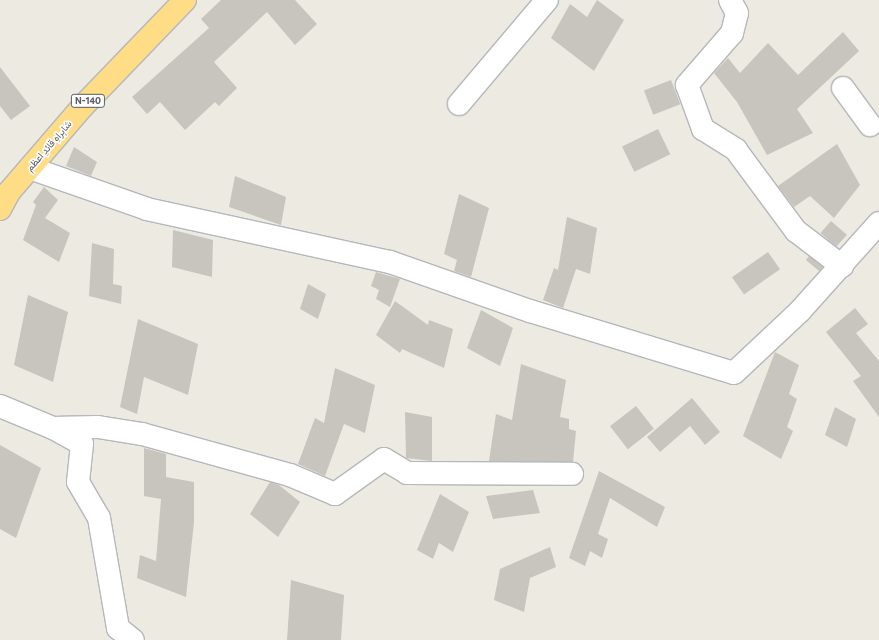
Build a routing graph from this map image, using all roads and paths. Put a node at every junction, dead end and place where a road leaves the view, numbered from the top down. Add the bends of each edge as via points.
1 (185, 0) edge
2 (547, 0) edge
3 (730, 0) edge
4 (843, 88) dead end
5 (459, 104) dead end
6 (876, 123) edge
7 (30, 168) junction
8 (0, 209) edge
9 (879, 223) edge
10 (842, 266) junction
11 (0, 406) edge
12 (53, 428) junction
13 (572, 474) dead end
14 (133, 640) edge

1 - 7 highway, شاہراہِ قائدِ اعظم / N-140 via 83,106
2 - 5 street
3 - 10 street via 737,13 732,33 687,85 703,129 736,150 796,231
4 - 6 street
7 - 8 highway, شاہراہِ قائدِ اعظم / N-140
7 - 10 street via 147,209 390,262 530,311 734,373
9 - 10 street
11 - 12 street
12 - 13 street via 98,427 142,434 290,475 335,494 384,458 407,473
12 - 14 street via 82,444 78,482 99,518 118,628

